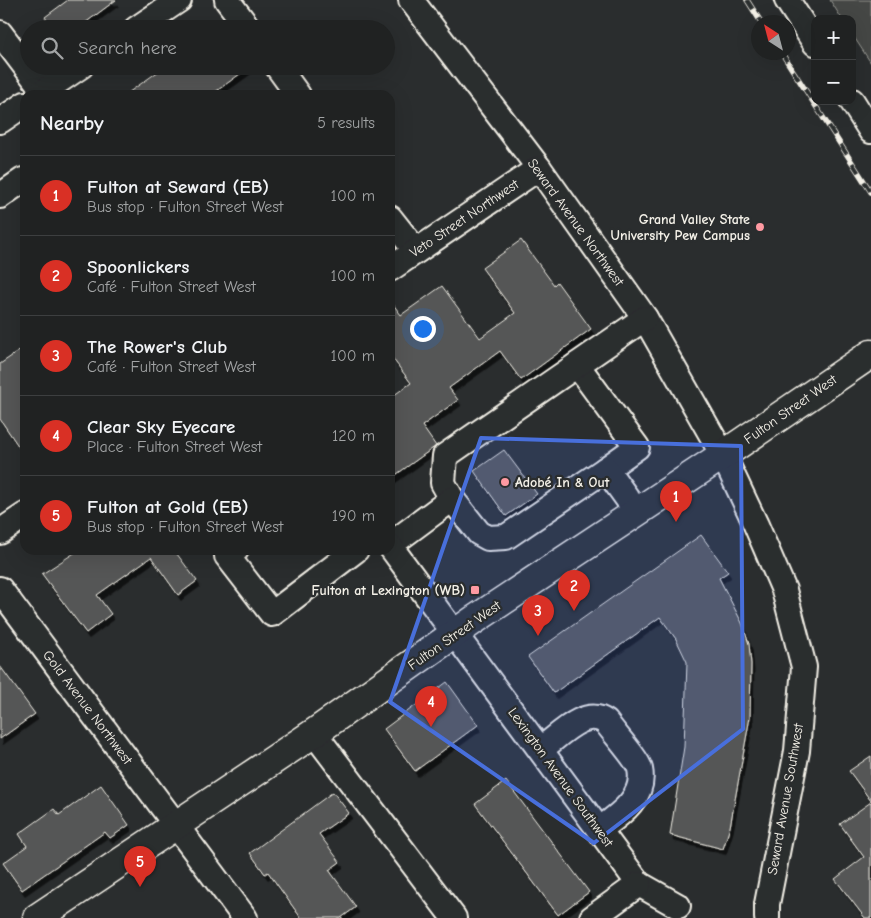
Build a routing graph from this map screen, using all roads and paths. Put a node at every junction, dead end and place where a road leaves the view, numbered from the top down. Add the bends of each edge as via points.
1 (179, 0) edge
2 (227, 0) edge
3 (411, 0) edge
4 (787, 0) edge
5 (149, 20) edge
6 (241, 20) edge
7 (0, 33) edge
8 (811, 37) edge
9 (20, 66) edge
10 (25, 75) edge
11 (68, 75) edge
12 (284, 75) edge
13 (34, 90) edge
14 (47, 90) edge
15 (294, 90) edge
16 (855, 105) edge
17 (20, 108) edge
18 (0, 121) edge
19 (871, 131) edge
20 (539, 168) junction
21 (20, 183) edge
22 (0, 196) edge
23 (395, 224) edge
24 (416, 251) junction
25 (395, 265) edge
26 (644, 318) junction
27 (871, 354) edge
28 (577, 365) junction
29 (723, 456) junction
30 (606, 469) junction
31 (452, 499) junction
32 (637, 512) junction
33 (20, 518) edge
34 (0, 532) edge
35 (395, 541) edge
36 (395, 552) edge
37 (228, 555) edge
38 (349, 555) edge
39 (0, 589) edge
40 (456, 633) junction
41 (314, 733) junction
42 (540, 749) junction
43 (176, 826) junction
44 (599, 830) junction
45 (639, 884) junction
46 (678, 906) dead end
47 (38, 918) edge
48 (246, 918) edge
49 (454, 918) edge
50 (592, 918) edge
51 (767, 918) edge

1 - 5 street
2 - 6 street
3 - 20 street, Seward Avenue Northwest
4 - 8 street
7 - 9 street
10 - 13 street
11 - 14 street
12 - 15 street
16 - 19 street
17 - 18 street
20 - 24 street, Veto Street Northwest
20 - 26 street, Seward Avenue Northwest
21 - 22 street
23 - 24 street
24 - 25 street, Veto Street Northwest
26 - 28 street
26 - 29 street, Seward Avenue Northwest
27 - 29 main road, Fulton Street West
28 - 30 street via 637,447
28 - 31 street via 445,456 444,483
29 - 32 main road, Fulton Street West
29 - 51 street, Seward Avenue Southwest via 784,590 804,667 796,751
30 - 31 street via 506,537 488,538 479,533
30 - 32 street
31 - 35 street
32 - 40 main road, Fulton Street West
33 - 34 street
36 - 40 street, Lexington Avenue Southwest
37 - 38 street via 272,614
39 - 43 street, Gold Avenue Northwest
40 - 41 main road, Fulton Street West
40 - 42 street, Lexington Avenue Southwest
41 - 43 main road, Fulton Street West
41 - 49 street
42 - 44 street, Lexington Avenue Southwest
42 - 44 street via 579,720 600,718 634,760 640,771 633,800 622,814
43 - 47 main road, Fulton Street West
43 - 48 street, Gold Avenue Northwest
44 - 45 street, Lexington Avenue Southwest
45 - 46 street, Lexington Avenue Southwest
45 - 50 street

